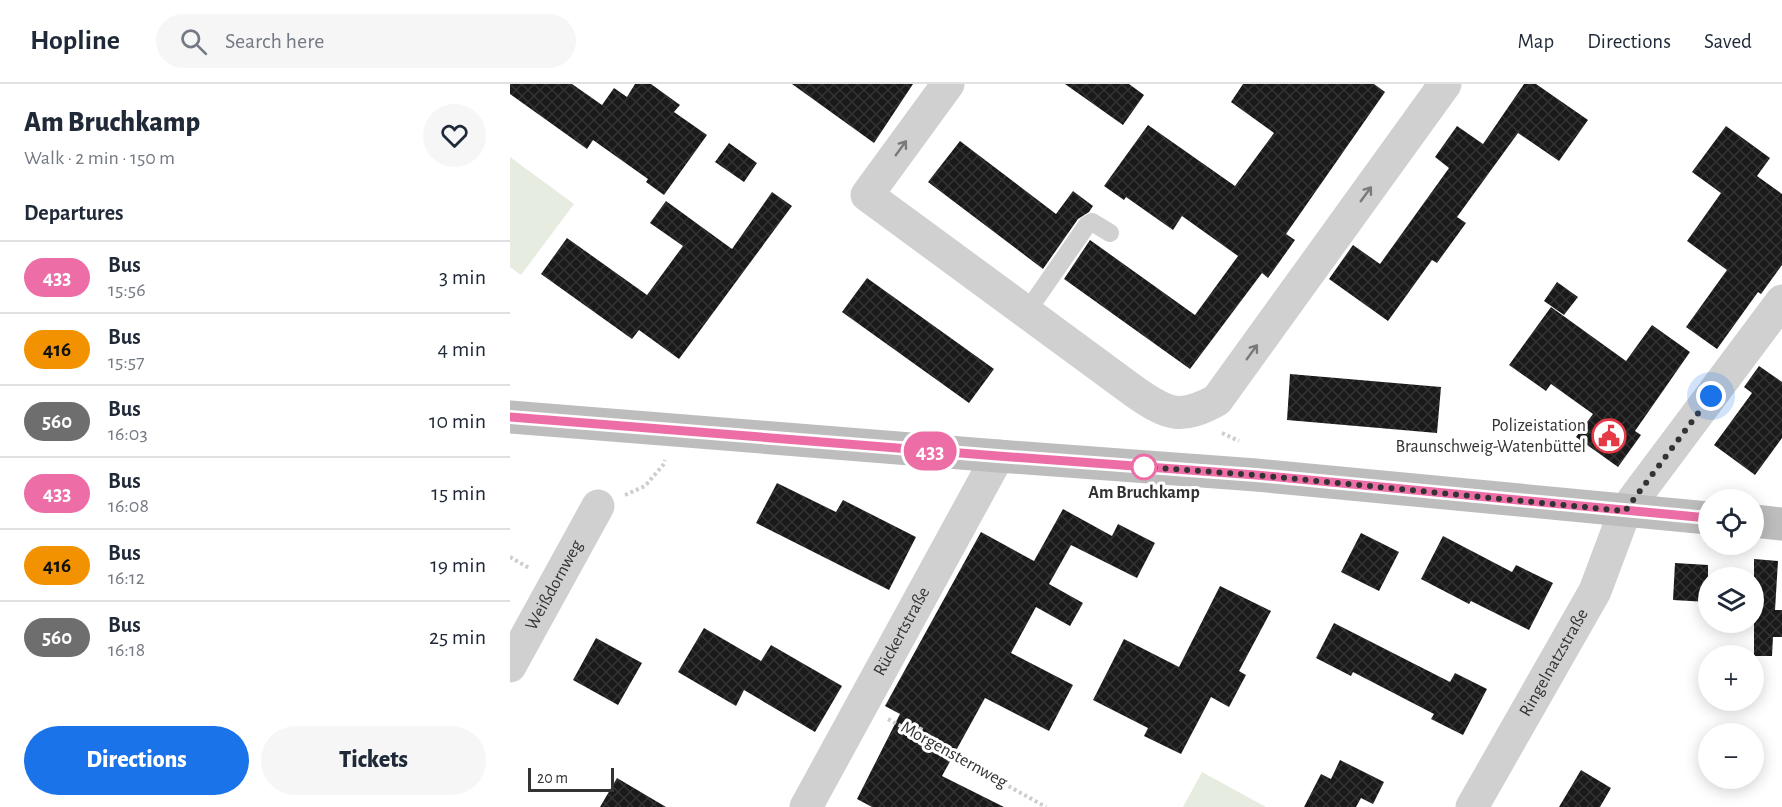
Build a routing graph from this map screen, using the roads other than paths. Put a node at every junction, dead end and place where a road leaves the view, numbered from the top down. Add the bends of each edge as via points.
1 (948, 84) edge
2 (1445, 84) edge
3 (1110, 233) dead end
4 (1782, 301) edge
5 (1026, 314) junction
6 (510, 417) edge
7 (998, 456) junction
8 (598, 506) road end
9 (1625, 511) junction
10 (1698, 517) edge
11 (1764, 522) edge
12 (1782, 524) edge
13 (510, 666) edge
14 (806, 807) edge
15 (1472, 807) edge

5 -> 1 street via 867,195
5 -> 2 street via 1157,407 1174,413 1198,411 1217,400
3 - 5 lane via 1092,222 1087,225
4 - 9 street, Ringelnatzstraße
6 - 7 main road
7 - 9 main road via 1242,474
7 - 14 street, Rückertstraße
8 - 13 street, Weißdornweg
9 - 10 main road
9 - 15 street, Ringelnatzstraße via 1594,591
11 - 12 main road

